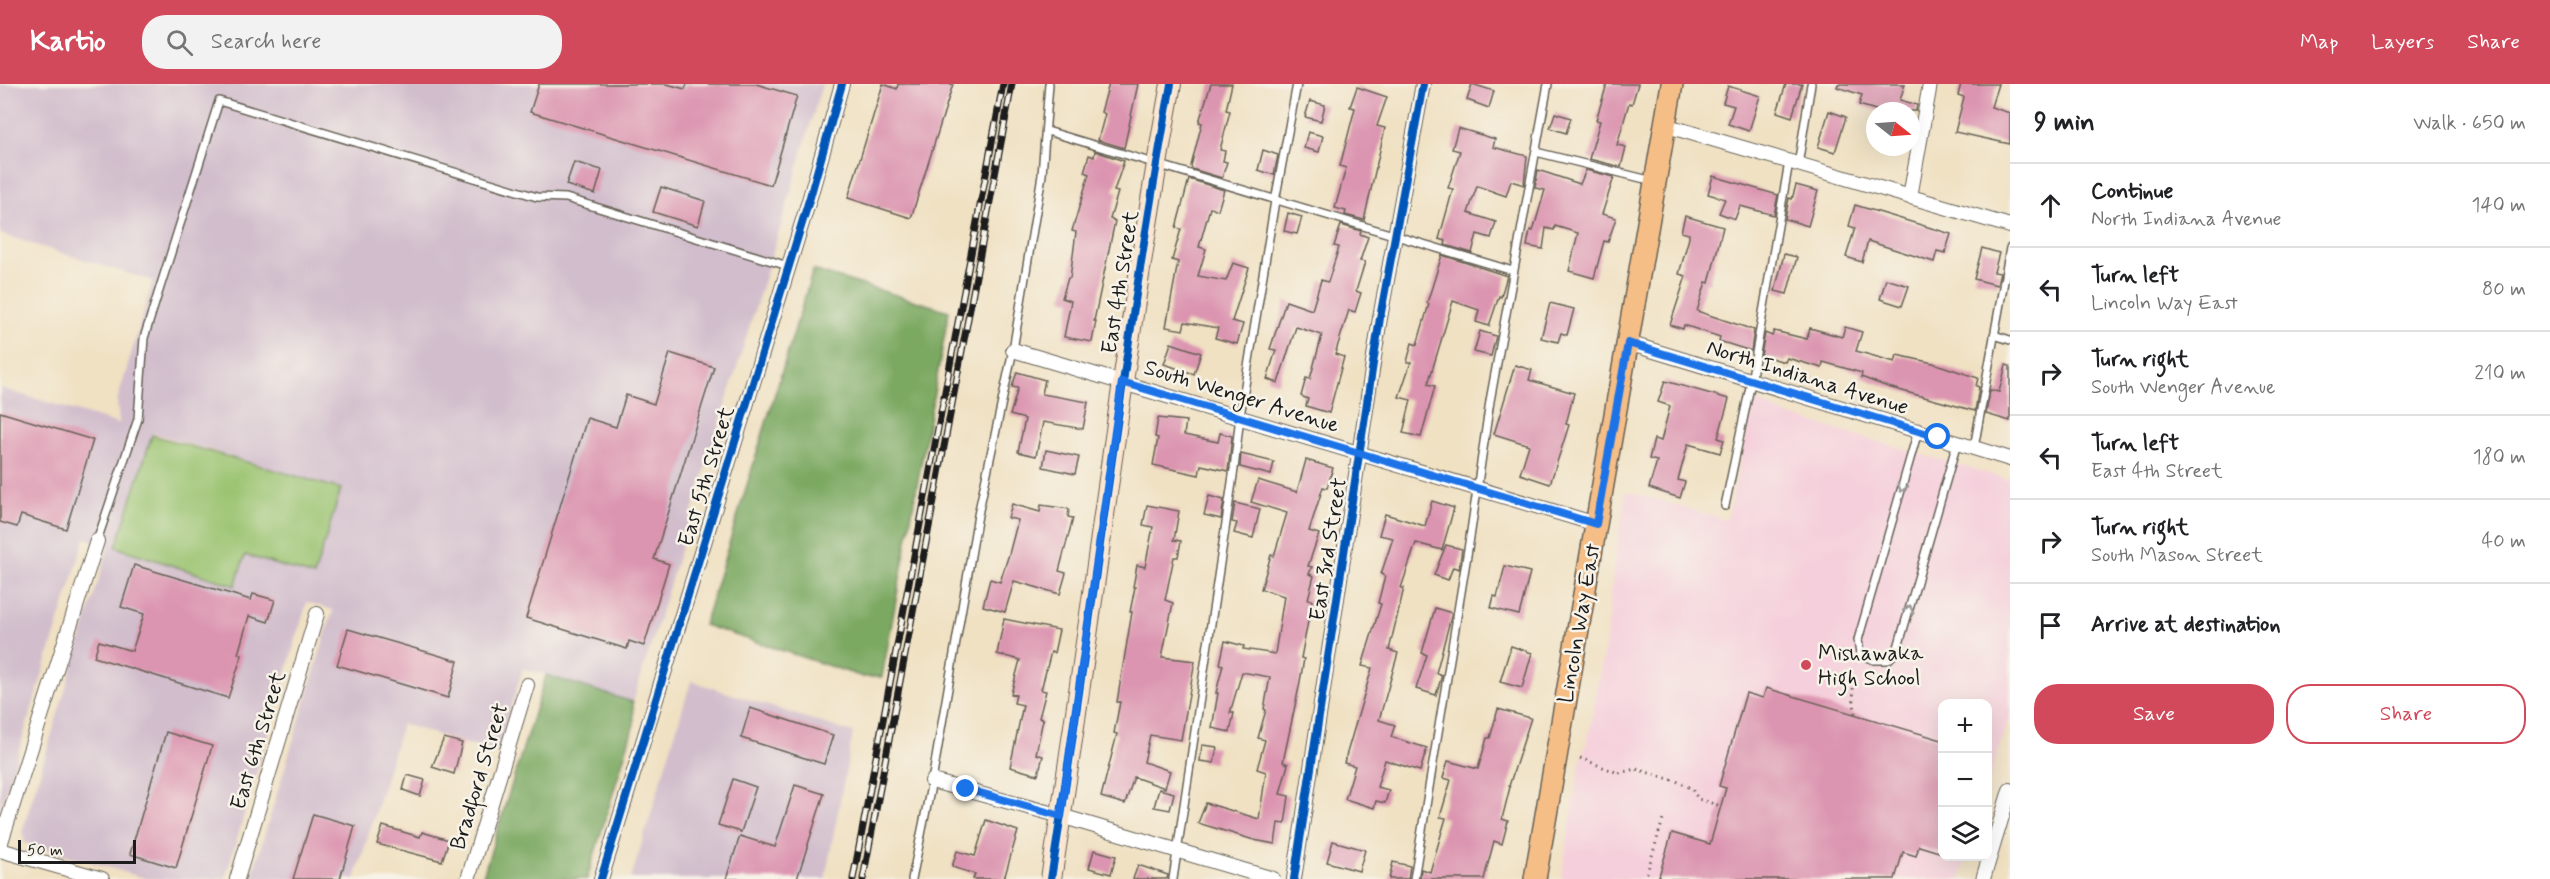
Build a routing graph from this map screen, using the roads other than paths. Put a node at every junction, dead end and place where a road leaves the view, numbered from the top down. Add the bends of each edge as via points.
1 (842, 84) edge
2 (1049, 84) edge
3 (1171, 84) edge
4 (1297, 84) edge
5 (1423, 84) edge
6 (1548, 84) edge
7 (1672, 84) edge
8 (1811, 84) edge
9 (1930, 84) edge
10 (1664, 125) junction
11 (1047, 131) junction
12 (1536, 152) junction
13 (1794, 163) junction
14 (1157, 164) junction
15 (1654, 181) junction
16 (1910, 197) junction
17 (1275, 201) junction
18 (2010, 226) edge
19 (1395, 236) junction
20 (2010, 248) edge
21 (788, 266) junction
22 (1513, 271) junction
23 (1994, 335) junction
24 (2010, 340) edge
25 (1628, 343) junction
26 (1013, 350) junction
27 (1122, 382) junction
28 (1751, 382) junction
29 (1240, 416) junction
30 (1918, 431) junction
31 (1957, 443) junction
32 (1974, 448) junction
33 (1360, 452) junction
34 (2010, 459) edge
35 (1476, 487) junction
36 (1725, 506) dead end
37 (1596, 524) junction
38 (97, 541) joint
39 (317, 614) dead end
40 (528, 685) dead end
41 (932, 780) junction
42 (2010, 794) edge
43 (1061, 816) junction
44 (0, 848) edge
45 (1178, 850) junction
46 (102, 879) edge
47 (237, 879) edge
48 (468, 879) edge
49 (601, 879) edge
50 (912, 879) edge
51 (1051, 879) edge
52 (1173, 879) edge
53 (1273, 879) edge
54 (1294, 879) edge
55 (1414, 879) edge
56 (1535, 879) edge
57 (1983, 879) edge

1 - 21 street, East 5th Street
2 - 11 lane
3 - 14 street, East 4th Street
4 - 17 lane
5 - 19 street, East 3rd Street
6 - 12 lane
7 - 10 main road, Lincoln Way East
8 - 13 lane
9 - 16 street
10 - 13 street
10 - 15 main road, Lincoln Way East
11 - 14 lane
11 - 26 lane
12 - 15 lane
12 - 22 lane
13 - 16 street
13 - 28 lane
14 - 17 lane
14 - 27 street, East 4th Street
15 - 25 main road, Lincoln Way East
16 - 18 street
17 - 19 lane
17 - 29 lane
19 - 22 lane
19 - 33 street, East 3rd Street
20 - 23 lane
21 - 38 lane via 566,198 537,197 219,101 144,338 138,419
21 - 49 street, East 5th Street
22 - 35 lane
23 - 24 lane
23 - 32 lane
25 - 28 street, North Indiana Avenue
25 - 37 main road, Lincoln Way East
26 - 27 street, South Wenger Avenue
26 - 41 lane via 978,515
27 - 29 street, South Wenger Avenue
27 - 43 street, East 4th Street
28 - 30 street, North Indiana Avenue
28 - 36 lane
29 - 33 street, South Wenger Avenue
29 - 45 lane
30 - 31 street, North Indiana Avenue
30 -> 31 lane via 1858,640 1860,653 1874,660 1888,660 1897,651
31 - 32 street, North Indiana Avenue
32 - 34 street, North Indiana Avenue
33 - 35 street, South Wenger Avenue
33 - 54 street, East 3rd Street
35 - 37 street, South Wenger Avenue
35 - 55 lane
37 - 56 main road, Lincoln Way East
38 - 44 street
39 - 47 street, East 6th Street
40 - 48 street, Bradford Street
41 - 43 street
41 - 50 lane
42 - 57 street
43 - 45 street
43 - 51 street, East 4th Street
44 - 46 street
45 - 52 lane
45 - 53 street

